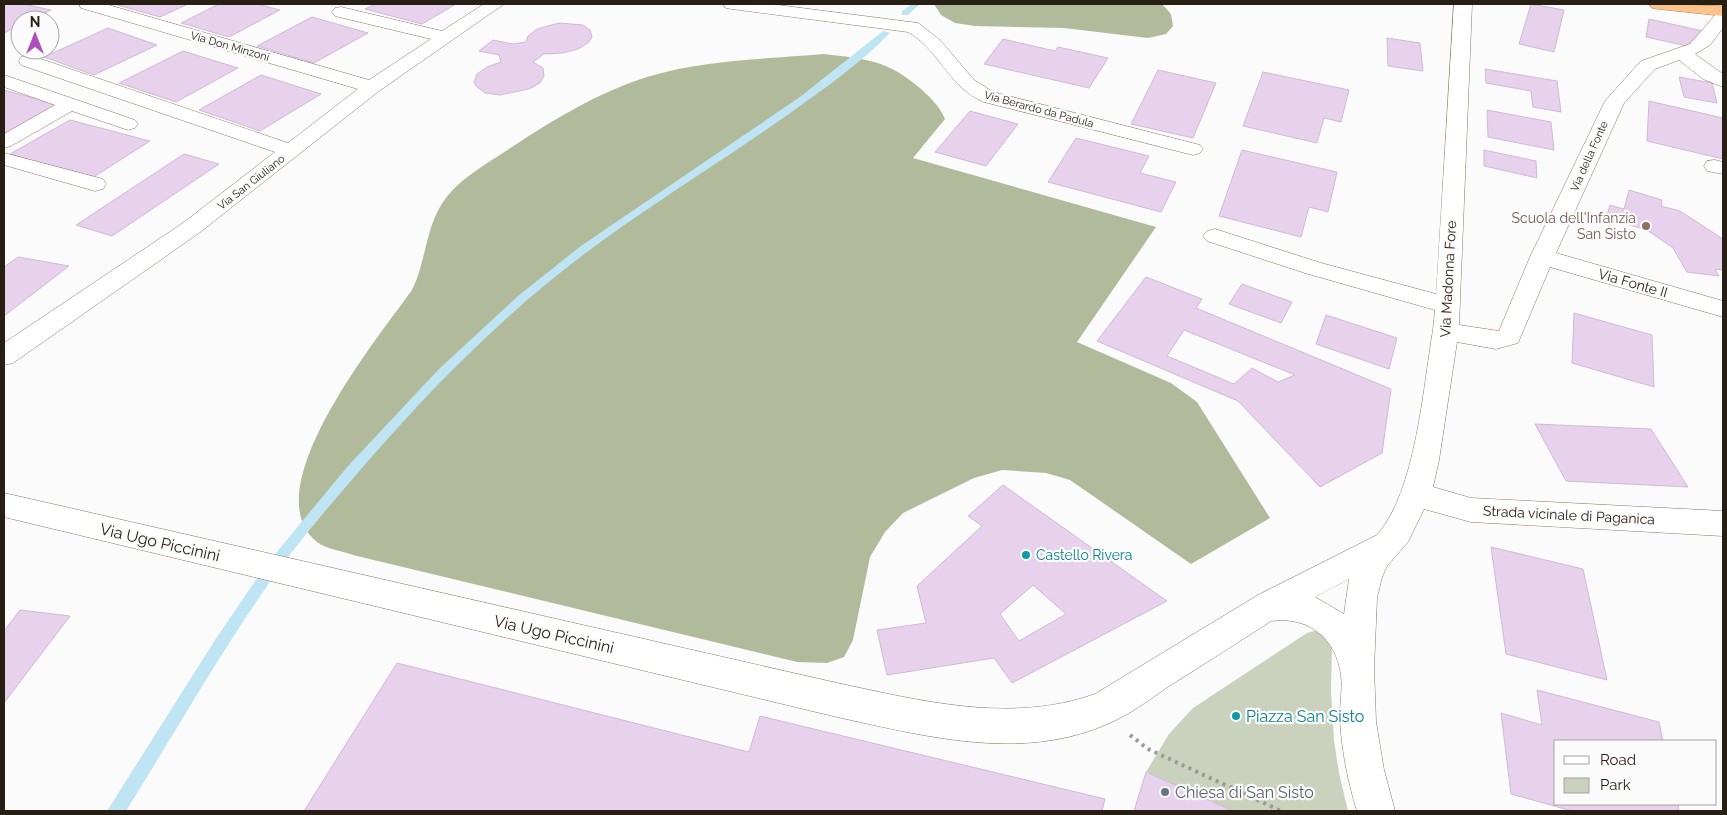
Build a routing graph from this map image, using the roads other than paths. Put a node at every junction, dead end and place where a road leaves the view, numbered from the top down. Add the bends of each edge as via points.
1 (87, 4) edge
2 (495, 4) edge
3 (732, 4) edge
4 (1463, 4) edge
5 (1658, 4) edge
6 (1723, 11) edge
7 (341, 12) dead end
8 (1723, 17) edge
9 (443, 38) junction
10 (1682, 53) junction
11 (28, 61) dead end
12 (4, 81) edge
13 (1723, 81) edge
14 (372, 87) junction
15 (71, 104) junction
16 (128, 124) dead end
17 (4, 142) edge
18 (1193, 149) dead end
19 (292, 151) junction
20 (4, 159) edge
21 (95, 184) dead end
22 (1215, 236) dead end
23 (1542, 257) junction
24 (1447, 305) junction
25 (1723, 309) edge
26 (1446, 330) junction
27 (4, 356) edge
28 (1416, 496) junction
29 (4, 505) edge
30 (1723, 524) edge
31 (1388, 543) junction
32 (1264, 608) junction
33 (1358, 674) junction
34 (1376, 811) edge

1 - 14 street, Via Don Minzoni
2 - 9 street, Via San Giuliano
3 - 18 street, Via Berardo da Padula via 912,27 923,33 964,81 981,94
4 - 24 street, Via Madonna Fore
5 - 6 highway
7 - 9 street
8 - 10 street, Via della Fonte via 1704,41
9 - 14 street, Via San Giuliano
10 - 13 street
10 - 23 street, Via della Fonte via 1648,65 1615,101
11 - 19 street
12 - 15 street
14 - 19 street, Via San Giuliano
15 - 16 street
15 - 17 street
19 - 27 street, Via San Giuliano via 191,228
20 - 21 street
22 - 24 street via 1313,268
23 - 25 street, Via Fonte II
23 - 26 street, Via della Fonte via 1507,338 1494,340
24 - 26 street, Via Madonna Fore
26 - 28 street, Via Madonna Fore
28 - 30 street, Strada vicinale di Paganica via 1471,510
28 - 31 street, Via Madonna Fore via 1398,533
29 - 32 street, Via Ugo Piccinini via 837,700 970,724 1049,725 1079,719 1106,707
31 - 32 street, Via Madonna Fore
31 - 33 street, Via Madonna Fore via 1370,567 1363,588
32 - 33 street via 1293,605 1324,616 1341,634
33 - 34 street via 1358,725

